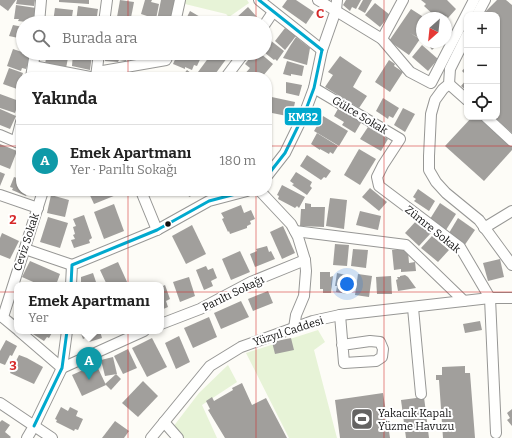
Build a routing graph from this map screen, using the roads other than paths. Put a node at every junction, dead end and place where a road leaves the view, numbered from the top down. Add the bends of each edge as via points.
1 (41, 0) edge
2 (107, 0) edge
3 (180, 0) edge
4 (259, 0) edge
5 (318, 0) edge
6 (403, 0) edge
7 (474, 0) edge
8 (485, 0) edge
9 (336, 5) edge
10 (273, 12) junction
11 (479, 12) edge
12 (40, 16) edge
13 (105, 16) edge
14 (177, 16) edge
15 (270, 16) edge
16 (382, 39) junction
17 (464, 41) edge
18 (322, 50) junction
19 (34, 60) edge
20 (98, 60) edge
21 (166, 60) edge
22 (239, 60) edge
23 (33, 66) junction
24 (32, 72) edge
25 (74, 72) edge
26 (95, 72) edge
27 (108, 72) edge
28 (230, 72) edge
29 (449, 84) junction
30 (314, 88) junction
31 (464, 97) edge
32 (489, 120) edge
33 (0, 135) edge
34 (512, 141) edge
35 (16, 142) edge
36 (383, 165) joint
37 (272, 170) edge
38 (0, 195) edge
39 (42, 196) edge
40 (143, 196) edge
41 (228, 196) edge
42 (265, 196) edge
43 (38, 208) junction
44 (512, 212) edge
45 (484, 228) junction
46 (157, 230) junction
47 (295, 231) junction
48 (25, 248) junction
49 (304, 260) junction
50 (72, 265) junction
51 (512, 265) edge
52 (71, 282) edge
53 (490, 298) junction
54 (512, 298) edge
55 (464, 301) junction
56 (413, 308) junction
57 (340, 315) junction
58 (1, 316) edge
59 (164, 323) edge
60 (14, 327) edge
61 (294, 328) junction
62 (23, 334) edge
63 (67, 334) edge
64 (137, 334) edge
65 (342, 344) dead end
66 (62, 368) junction
67 (422, 394) dead end
68 (0, 403) edge
69 (164, 422) junction
70 (34, 426) junction
71 (496, 434) dead end
72 (27, 438) edge
73 (52, 438) edge
74 (151, 438) edge
75 (178, 438) edge

1 - 12 street
2 - 13 street
3 - 14 street
4 - 10 street
5 - 9 street
6 - 16 street
7 - 16 street via 431,83 410,72
8 - 11 street
9 - 16 street
9 - 18 street
10 - 15 street
10 - 18 street
17 - 29 street via 450,69
18 - 30 street
19 - 23 street
20 - 26 street
21 - 27 street
22 - 28 street
23 - 24 street
23 - 25 street
29 - 31 street
29 - 45 street via 435,100 431,114 430,170 446,193 479,220
30 - 36 street, Gülce Sokak via 400,139
30 - 37 street via 285,153
32 - 34 street
33 - 35 street
36 - 53 street, Zümre Sokak via 377,177 379,186 460,247
38 - 43 street
39 - 43 street, Ceviz Sokak
40 - 46 street
41 - 46 street via 209,201
42 - 47 street
43 - 48 street, Ceviz Sokak
44 - 45 street
45 - 51 street
46 - 50 street
47 - 49 street
47 - 55 street via 406,245
48 - 50 street
48 - 58 street, Ceviz Sokak
49 - 59 street, Parıltı Sokağı via 251,282 200,309
49 - 61 street via 304,296
50 - 52 street
53 - 54 street, Yüzyıl Caddesi
53 - 55 street, Yüzyıl Caddesi
53 - 71 street
55 - 56 street, Yüzyıl Caddesi
56 - 57 street, Yüzyıl Caddesi
56 - 67 street
57 - 61 street, Yüzyıl Caddesi
57 - 65 street
58 - 60 street
61 - 69 street, Yüzyıl Caddesi via 241,347 210,366
62 - 66 street
63 - 66 street
64 - 66 street
66 - 70 street
68 - 70 street
69 - 74 street, Yüzyıl Caddesi
69 - 75 street
70 - 72 street
70 - 73 street

